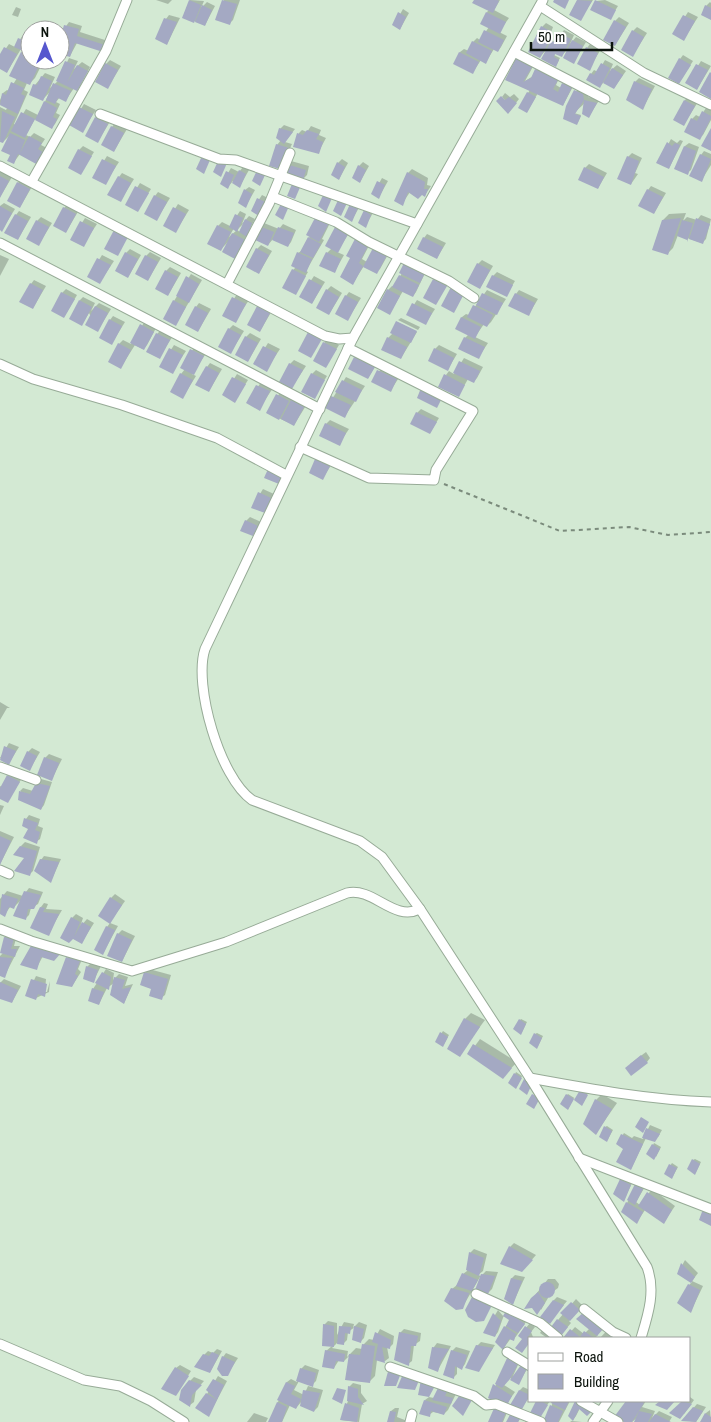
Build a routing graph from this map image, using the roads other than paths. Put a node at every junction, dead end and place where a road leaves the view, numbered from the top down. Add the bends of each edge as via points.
1 (127, 0) edge
2 (542, 3) edge
3 (514, 52) junction
4 (605, 99) dead end
5 (711, 105) edge
6 (100, 114) dead end
7 (290, 152) dead end
8 (0, 166) edge
9 (281, 175) junction
10 (32, 181) junction
11 (273, 197) junction
12 (416, 224) junction
13 (0, 243) edge
14 (399, 256) junction
15 (227, 284) junction
16 (474, 298) dead end
17 (353, 338) junction
18 (348, 348) junction
19 (0, 364) edge
20 (320, 408) junction
21 (301, 446) junction
22 (286, 475) junction
23 (0, 767) edge
24 (36, 780) dead end
25 (420, 910) junction
26 (0, 929) edge
27 (530, 1078) junction
28 (711, 1102) edge
29 (579, 1158) junction
30 (711, 1209) edge
31 (476, 1294) dead end
32 (584, 1309) dead end
33 (557, 1337) edge
34 (624, 1337) edge
35 (641, 1337) edge
36 (0, 1344) edge
37 (507, 1352) dead end
38 (528, 1365) edge
39 (390, 1367) dead end
40 (583, 1402) edge
41 (607, 1402) edge
42 (600, 1412) junction
43 (184, 1422) edge
44 (541, 1422) edge
45 (593, 1422) edge
46 (618, 1422) edge

1 - 10 street via 106,51
2 - 3 street
2 - 5 street via 644,73
3 - 4 street
3 - 12 street
6 - 9 street via 219,159 236,160
7 - 9 street
8 - 10 street
9 - 11 street
9 - 12 street
10 - 15 street
11 - 14 street via 326,217
11 - 15 street
12 - 14 street
13 - 20 street
14 - 16 street via 449,281
14 - 17 street
15 - 17 street via 325,336
17 - 18 street
18 - 20 street
18 - 21 street via 473,411 435,475 369,478
19 - 22 street via 34,380 122,405 217,438
20 - 21 street
21 - 22 street
22 - 25 street via 203,656 203,688 213,729 228,770 243,794 371,848 382,857
23 - 24 street
25 - 26 street via 402,913 354,892 335,896 226,942 132,971
25 - 27 street
27 - 28 street via 610,1093
27 - 29 street
29 - 30 street
29 - 35 street via 650,1276 651,1300
31 - 33 street via 534,1320
32 - 34 street
36 - 43 street via 84,1380 120,1386
37 - 38 street
39 - 44 street via 474,1396 486,1405 496,1404
40 - 42 street
41 - 42 street
42 - 45 street
42 - 46 street

